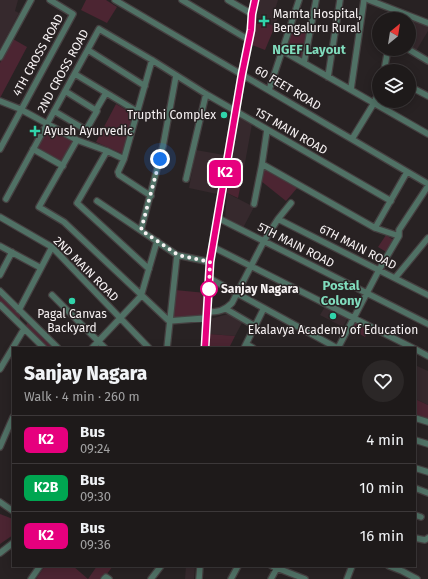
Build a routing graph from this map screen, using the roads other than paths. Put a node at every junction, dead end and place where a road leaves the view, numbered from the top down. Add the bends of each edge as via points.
1 (31, 0) edge
2 (50, 0) edge
3 (115, 0) edge
4 (182, 0) edge
5 (228, 0) edge
6 (255, 0) edge
7 (299, 0) edge
8 (316, 0) edge
9 (340, 0) edge
10 (364, 0) edge
11 (369, 0) edge
12 (394, 10) joint
13 (252, 14) junction
14 (428, 23) edge
15 (99, 29) joint
16 (249, 40) junction
17 (88, 50) junction
18 (283, 51) junction
19 (416, 54) edge
20 (0, 57) edge
21 (152, 60) junction
22 (428, 61) edge
23 (304, 63) junction
24 (75, 74) junction
25 (242, 74) junction
26 (176, 76) junction
27 (328, 77) junction
28 (145, 86) junction
29 (269, 90) junction
30 (351, 90) junction
31 (416, 90) edge
32 (65, 91) junction
33 (106, 93) junction
34 (206, 94) junction
35 (428, 96) edge
36 (0, 102) edge
37 (372, 102) edge
38 (372, 106) edge
39 (383, 108) edge
40 (20, 109) junction
41 (96, 110) junction
42 (54, 111) junction
43 (138, 112) junction
44 (236, 112) junction
45 (47, 124) junction
46 (268, 130) junction
47 (428, 134) edge
48 (352, 139) junction
49 (2, 140) edge
50 (77, 140) junction
51 (0, 149) edge
52 (33, 149) junction
53 (107, 151) junction
54 (124, 159) junction
55 (262, 164) junction
56 (63, 166) junction
57 (407, 172) junction
58 (186, 179) dead end
59 (428, 185) edge
60 (151, 196) junction
61 (6, 199) dead end
62 (98, 201) dead end
63 (391, 201) junction
64 (291, 203) dead end
65 (254, 204) dead end
66 (0, 217) edge
67 (218, 218) junction
68 (278, 219) junction
69 (375, 228) junction
70 (141, 230) junction
71 (399, 236) junction
72 (428, 239) edge
73 (157, 241) junction
74 (264, 241) junction
75 (0, 246) edge
76 (52, 247) junction
77 (213, 247) junction
78 (12, 252) junction
79 (178, 255) junction
80 (210, 262) junction
81 (252, 266) junction
82 (41, 268) junction
83 (149, 269) junction
84 (379, 270) junction
85 (0, 275) edge
86 (209, 278) junction
87 (395, 278) junction
88 (0, 291) edge
89 (236, 293) junction
90 (366, 293) junction
91 (52, 295) dead end
92 (428, 295) edge
93 (141, 296) junction
94 (1, 308) edge
95 (264, 308) junction
96 (226, 309) junction
97 (19, 310) junction
98 (207, 315) junction
99 (354, 317) junction
100 (120, 319) junction
101 (169, 321) junction
102 (428, 324) edge
103 (255, 326) junction
104 (24, 329) junction
105 (98, 342) junction
106 (245, 346) edge
107 (13, 347) edge
108 (43, 347) edge
109 (57, 347) edge
110 (93, 347) edge
111 (104, 347) edge
112 (148, 347) edge
113 (167, 347) edge
114 (205, 347) edge
115 (335, 347) edge
116 (338, 347) edge
117 (412, 347) edge
118 (12, 349) edge
119 (416, 349) edge
120 (428, 356) edge
121 (0, 369) edge
122 (416, 418) edge
123 (12, 419) edge
124 (428, 422) edge
125 (3, 434) edge
126 (416, 440) edge
127 (428, 444) edge
128 (0, 447) edge
129 (416, 468) edge
130 (428, 472) edge
131 (416, 488) edge
132 (428, 492) edge
133 (0, 502) edge
134 (12, 509) edge
135 (416, 515) edge
136 (421, 517) dead end
137 (416, 538) edge
138 (426, 539) edge
139 (12, 544) edge
140 (0, 552) edge
141 (39, 567) edge
142 (160, 567) edge
143 (200, 567) edge
144 (237, 567) edge
145 (274, 567) edge
146 (352, 567) edge
147 (392, 567) edge
148 (302, 578) edge
149 (31, 579) edge
150 (151, 579) edge
151 (199, 579) edge
152 (231, 579) edge
153 (271, 579) edge
154 (347, 579) edge
155 (417, 579) edge

1 - 20 street
2 - 40 street, 4TH CROSS ROAD via 73,14
3 - 25 street, 60 FEET ROAD
4 - 16 street
5 - 13 street
6 - 13 street
7 - 18 street
8 - 23 street
9 - 27 street
10 - 30 street
11 - 12 street
12 - 14 street
13 - 16 street
15 - 17 street, 2ND CROSS ROAD
15 - 21 street, 1ST MAIN ROAD
16 - 25 street
17 - 24 street, 2ND CROSS ROAD
17 - 28 street
18 - 23 street
18 - 29 street
19 - 22 street
21 - 26 street, 1ST MAIN ROAD
21 - 28 street
23 - 27 street
24 - 32 street, 2ND CROSS ROAD
24 - 33 street
25 - 29 street, 60 FEET ROAD
25 - 44 street
26 - 34 street, 1ST MAIN ROAD
26 - 60 street
27 - 30 street
28 - 43 street
29 - 48 street, 60 FEET ROAD
30 - 37 street
31 - 35 street
32 - 41 street
32 - 42 street, 2ND CROSS ROAD
33 - 41 street
33 - 43 street
34 - 44 street, 1ST MAIN ROAD
34 - 58 street
36 - 40 street
38 - 48 street
39 - 47 street
40 - 45 street
40 - 49 street, 4TH CROSS ROAD
41 - 42 street via 86,130
42 - 45 street, 2ND CROSS ROAD
43 - 54 street
44 - 46 street, 1ST MAIN ROAD
44 - 67 street
45 - 50 street
45 - 52 street, 2ND CROSS ROAD
46 - 55 street
46 - 63 street, 1ST MAIN ROAD
48 - 57 street, 60 FEET ROAD
49 - 51 street, 4TH CROSS ROAD
50 - 53 street
50 - 56 street
52 - 56 street
52 - 61 street, 2ND CROSS ROAD
53 - 54 street
53 - 83 street via 77,203
54 - 60 street via 119,175
55 - 65 street
55 - 69 street
56 - 93 street via 39,207 64,222
57 - 59 street, 60 FEET ROAD
57 - 63 street
59 - 71 street via 400,230
60 - 70 street
62 - 70 street
63 - 69 street
64 - 68 street
66 - 76 street, 2ND MAIN ROAD
67 - 74 street, 5TH MAIN ROAD
67 - 77 street
68 - 74 street
68 - 84 street, 6TH MAIN ROAD
69 - 71 street
70 - 73 street
71 - 84 street
72 - 87 street
73 - 79 street
73 - 83 street
74 - 81 street
74 - 90 street, 5TH MAIN ROAD
75 - 78 street
76 - 82 street
76 - 100 street, 2ND MAIN ROAD
77 - 80 street
77 - 81 street
78 - 82 street
78 - 85 street
79 - 80 street
79 - 101 street
80 - 86 street
81 - 89 street
81 - 99 street
82 - 97 street
83 - 93 street
84 - 87 street, 6TH MAIN ROAD
84 - 90 street
86 - 89 street
86 - 98 street
87 - 92 street, 6TH MAIN ROAD
88 - 97 street
89 - 95 street
89 - 96 street
90 - 99 street
90 - 102 street, 5TH MAIN ROAD
91 - 105 street
93 - 100 street
93 - 101 street
94 - 104 street
95 - 103 street
95 - 115 street
96 - 98 street
96 - 103 street
97 - 109 street
98 - 101 street
98 - 114 street
99 - 116 street
99 - 117 street
100 - 105 street
100 - 112 street, 2ND MAIN ROAD
101 - 113 street
103 - 106 street
104 - 107 street
104 - 108 street
105 - 110 street
105 - 111 street
118 - 121 street
119 - 120 street
122 - 124 street
123 - 125 street
125 - 128 street
126 - 127 street
129 - 130 street
131 - 132 street
133 - 134 street
135 - 136 street
137 - 138 street
139 - 140 street
141 - 149 street
142 - 150 street
143 - 151 street
144 - 152 street
145 - 148 street
145 - 153 street
146 - 154 street
147 - 155 street

